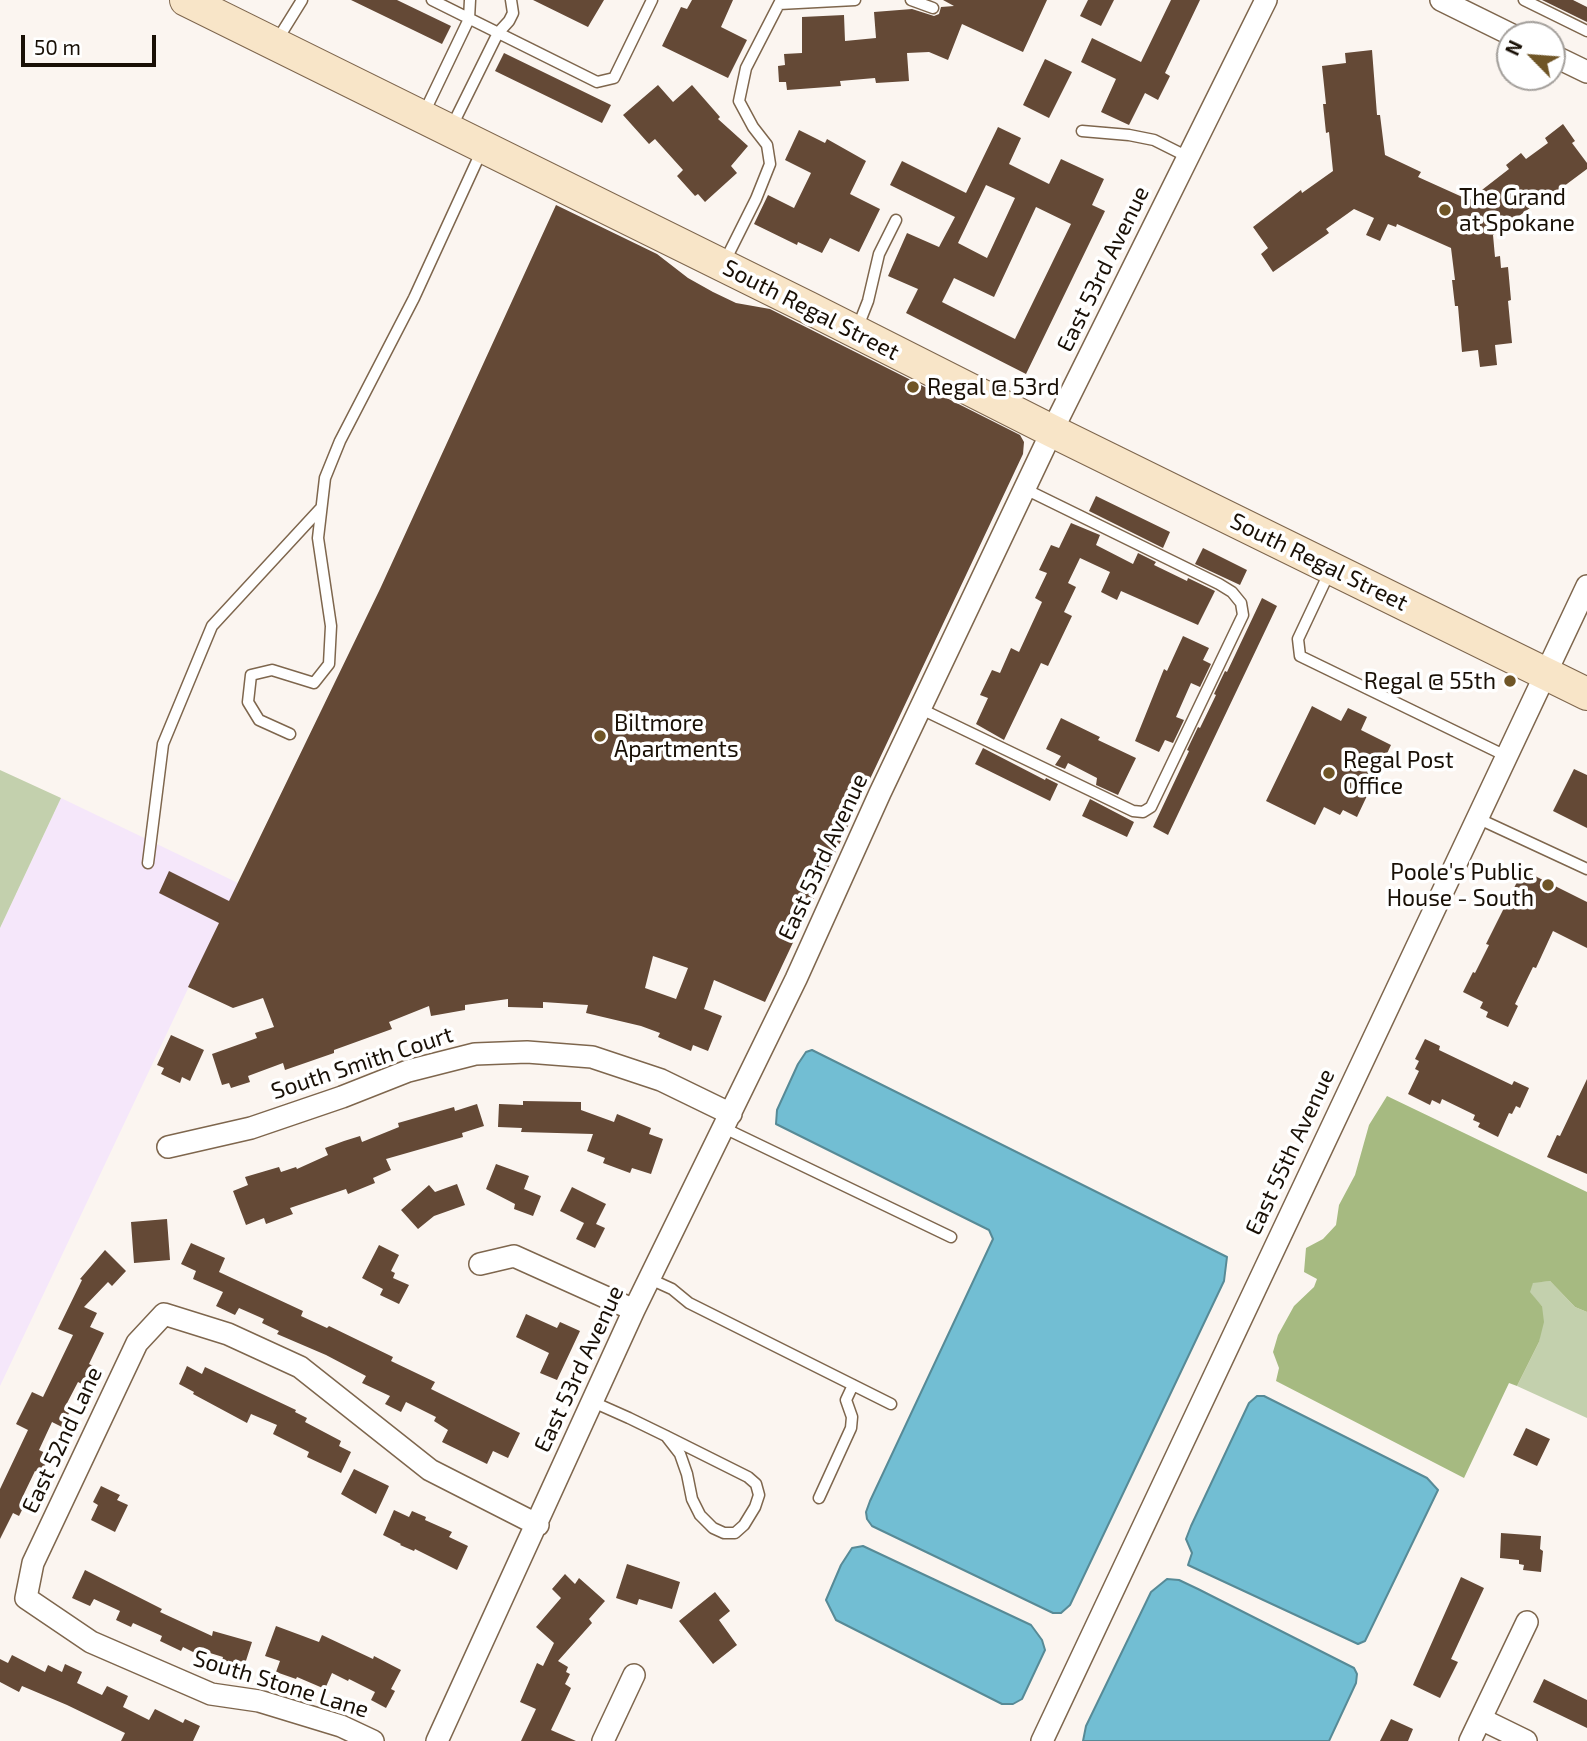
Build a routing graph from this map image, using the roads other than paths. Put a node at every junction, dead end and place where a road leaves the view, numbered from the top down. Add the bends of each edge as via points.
1 (186, 0) edge
2 (302, 0) edge
3 (432, 0) edge
4 (470, 0) edge
5 (511, 0) edge
6 (652, 0) edge
7 (855, 0) edge
8 (911, 0) edge
9 (1266, 0) edge
10 (1441, 0) edge
11 (1524, 0) edge
12 (780, 2) edge
13 (933, 8) dead end
14 (469, 19) junction
15 (1496, 27) edge
16 (1587, 31) edge
17 (498, 33) junction
18 (275, 45) junction
19 (1566, 62) edge
20 (1587, 72) edge
21 (436, 123) junction
22 (1082, 131) dead end
23 (483, 147) junction
24 (1188, 158) junction
25 (896, 220) dead end
26 (722, 265) junction
27 (856, 332) junction
28 (1052, 432) junction
29 (1025, 489) junction
30 (321, 508) junction
31 (1332, 568) junction
32 (1587, 586) edge
33 (1545, 673) junction
34 (1587, 694) edge
35 (921, 709) junction
36 (290, 734) dead end
37 (1506, 756) junction
38 (1477, 818) junction
39 (148, 863) dead end
40 (1587, 869) edge
41 (728, 1121) junction
42 (168, 1147) dead end
43 (951, 1237) dead end
44 (480, 1264) dead end
45 (650, 1279) junction
46 (634, 1310) junction
47 (853, 1385) junction
48 (593, 1402) junction
49 (891, 1404) dead end
50 (666, 1436) junction
51 (819, 1497) dead end
52 (538, 1525) junction
53 (26, 1598) joint
54 (1527, 1622) dead end
55 (634, 1675) dead end
56 (1481, 1719) junction
57 (373, 1741) edge
58 (437, 1741) edge
59 (603, 1741) edge
60 (1042, 1741) edge
61 (1471, 1741) edge
62 (1526, 1741) edge

1 - 18 main road, South Regal Street
2 - 18 lane
3 - 14 lane
4 - 14 lane
5 - 17 lane via 513,13
6 - 17 lane via 614,78 606,81 597,82
7 - 12 lane
8 - 13 lane
9 - 24 street, East 53rd Avenue
10 - 15 street
11 - 16 lane
12 - 26 lane via 746,68 739,101 767,145 770,164
14 - 17 lane
14 - 21 lane
17 - 21 lane
18 - 21 main road, South Regal Street
19 - 20 street
21 - 23 main road, South Regal Street
22 - 24 lane via 1154,140
23 - 26 main road, South Regal Street
23 - 30 lane via 414,298 340,441
24 - 28 street, East 53rd Avenue
25 - 27 lane via 879,254
26 - 27 main road, South Regal Street
27 - 28 main road, South Regal Street
28 - 29 street, East 53rd Avenue
28 - 31 main road, South Regal Street
29 - 35 street, East 53rd Avenue
29 - 35 lane via 1219,584 1241,603 1243,615 1151,807 1143,812
30 - 36 lane via 318,538 331,626 329,664 314,683 272,670 251,675 248,702 259,720
30 - 39 lane via 212,626 163,744
31 - 33 main road, South Regal Street
31 - 37 lane via 1298,639 1300,656
32 - 33 street, East 55th Avenue
33 - 34 main road, South Regal Street
33 - 37 street, East 55th Avenue
35 - 41 street, East 53rd Avenue
37 - 38 street, East 55th Avenue
38 - 40 lane
38 - 60 street, East 55th Avenue
41 - 42 street, South Smith Court via 662,1080 592,1057 475,1054 408,1071 251,1128
41 - 43 lane
41 - 45 street, East 53rd Avenue
44 - 46 street via 514,1256
45 - 46 street, East 53rd Avenue
45 - 47 lane
46 - 48 street, East 53rd Avenue
47 - 49 lane
47 - 51 lane via 846,1400 851,1428
48 - 50 lane
48 - 52 street, East 53rd Avenue
50 - 50 lane via 756,1484 759,1495 744,1525 724,1533 699,1515 680,1454
52 - 53 street, East 52nd Lane via 430,1470 300,1367 228,1334 164,1314 137,1343 33,1563
52 - 58 street, East 53rd Avenue
53 - 57 street, South Stone Lane via 91,1642 211,1694 259,1701 341,1726
54 - 56 street
55 - 59 street
56 - 61 street
56 - 62 street

